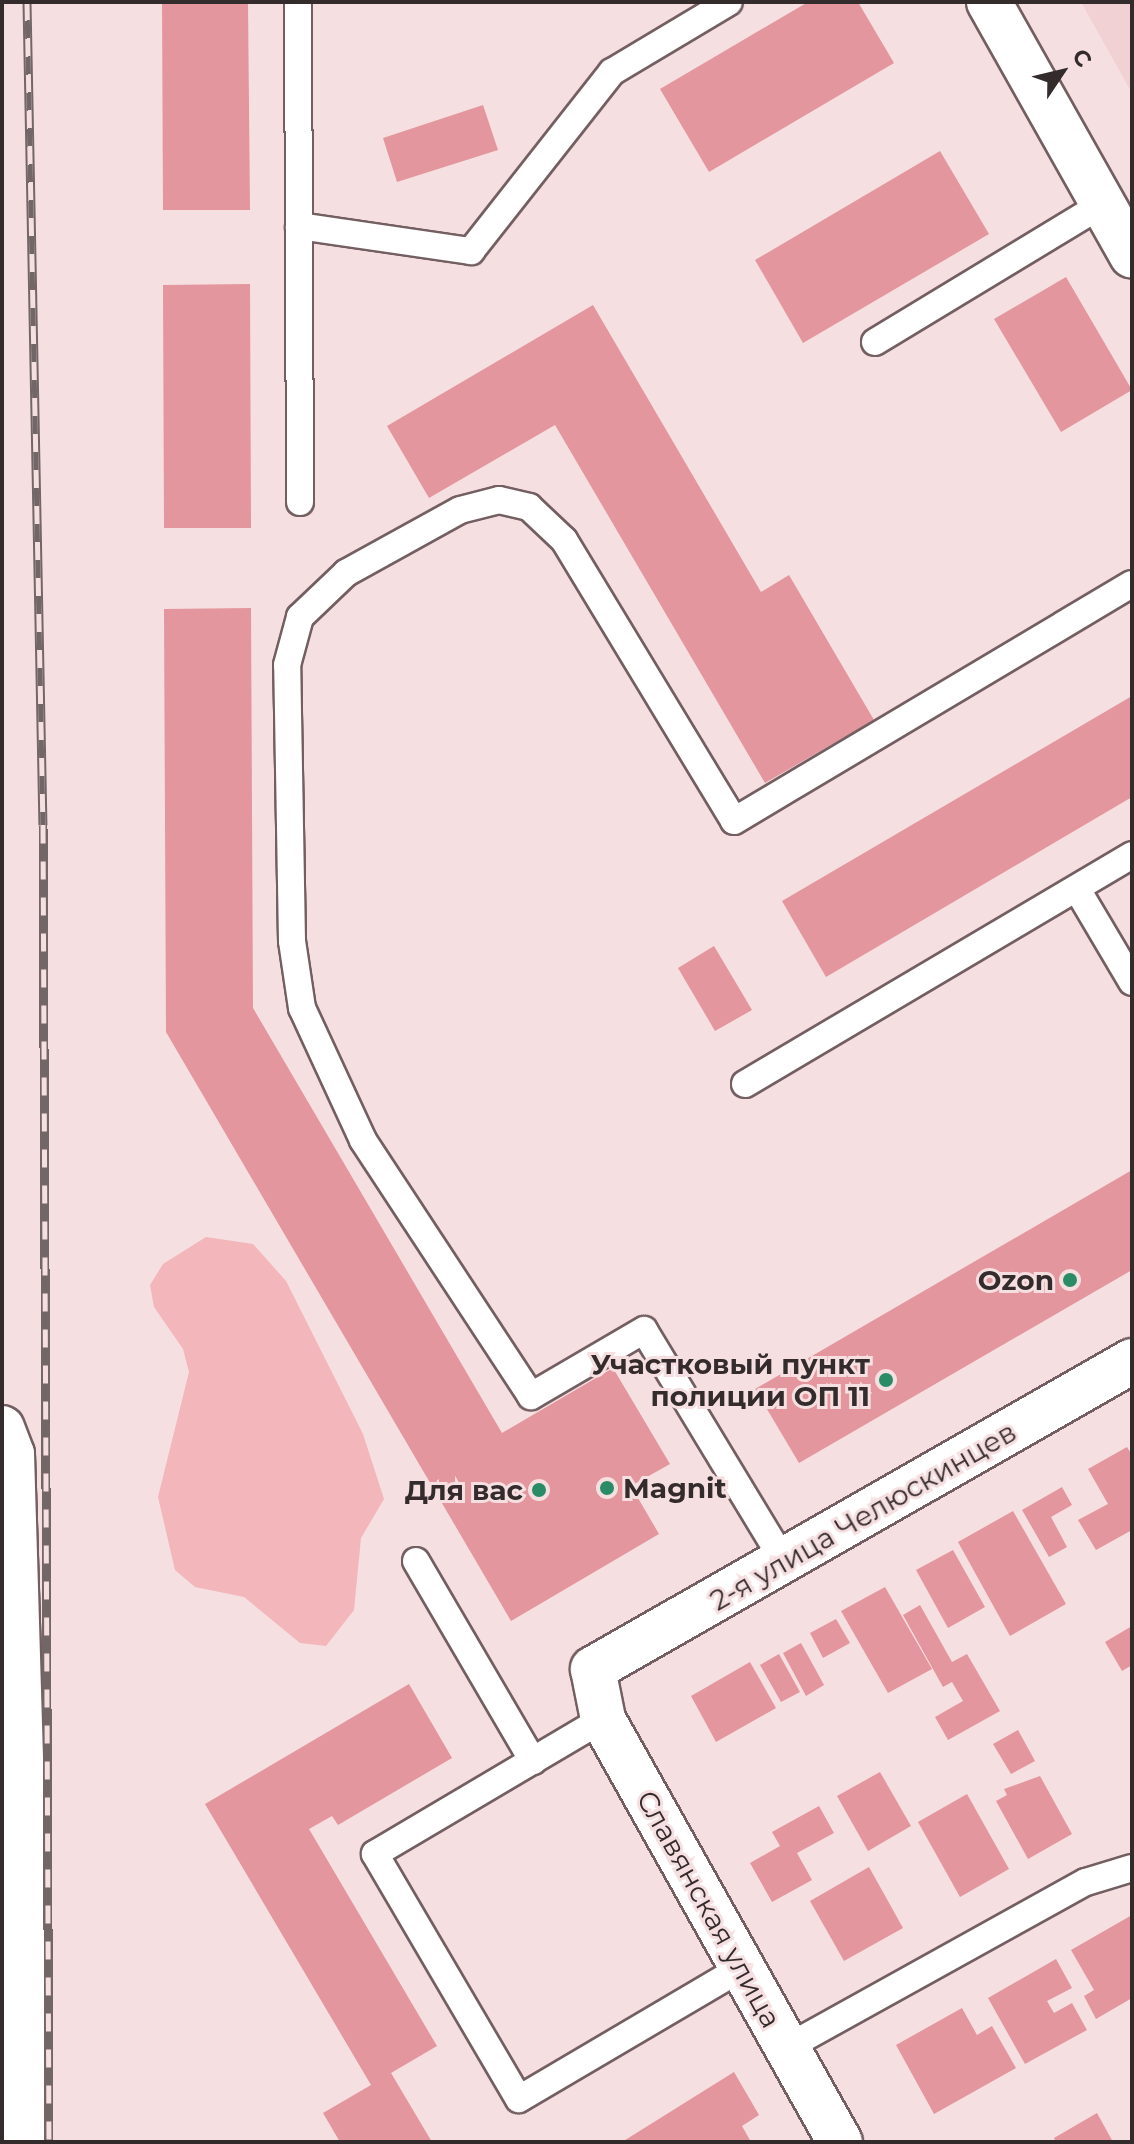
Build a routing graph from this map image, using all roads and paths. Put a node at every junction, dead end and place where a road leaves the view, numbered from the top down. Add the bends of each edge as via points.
1 (298, 2) edge
2 (729, 2) edge
3 (989, 2) edge
4 (1103, 204) junction
5 (299, 226) junction
6 (1132, 256) edge
7 (875, 342) dead end
8 (300, 502) dead end
9 (1132, 584) edge
10 (1132, 855) edge
11 (1077, 889) junction
12 (1132, 982) edge
13 (745, 1084) dead end
14 (1132, 1361) edge
15 (2, 1428) edge
16 (416, 1561) dead end
17 (785, 1563) junction
18 (593, 1669) joint
19 (603, 1719) junction
20 (533, 1761) junction
21 (1132, 1868) edge
22 (14, 1883) edge
23 (743, 1967) junction
24 (786, 2048) junction
25 (25, 2142) edge
26 (840, 2142) edge

1 - 5 lane
2 - 5 lane via 612,72 471,251
3 - 4 street
4 - 6 street
4 - 7 lane
5 - 8 lane
9 - 17 lane via 734,821 564,540 529,507 499,500 460,510 346,573 300,617 287,665 292,941 302,1008 363,1140 531,1396 644,1330
10 - 11 lane
11 - 12 lane
11 - 13 lane
14 - 17 street, 2-я улица Челюскинцев
15 - 22 street via 12,1454
16 - 20 lane
17 - 18 street, 2-я улица Челюскинцев
18 - 19 street, Славянская улица
19 - 20 lane
19 - 23 street, Славянская улица
20 - 23 lane via 375,1854 519,2099
21 - 24 lane via 1086,1882
22 - 25 street
23 - 24 street, Славянская улица
24 - 26 street, Славянская улица

